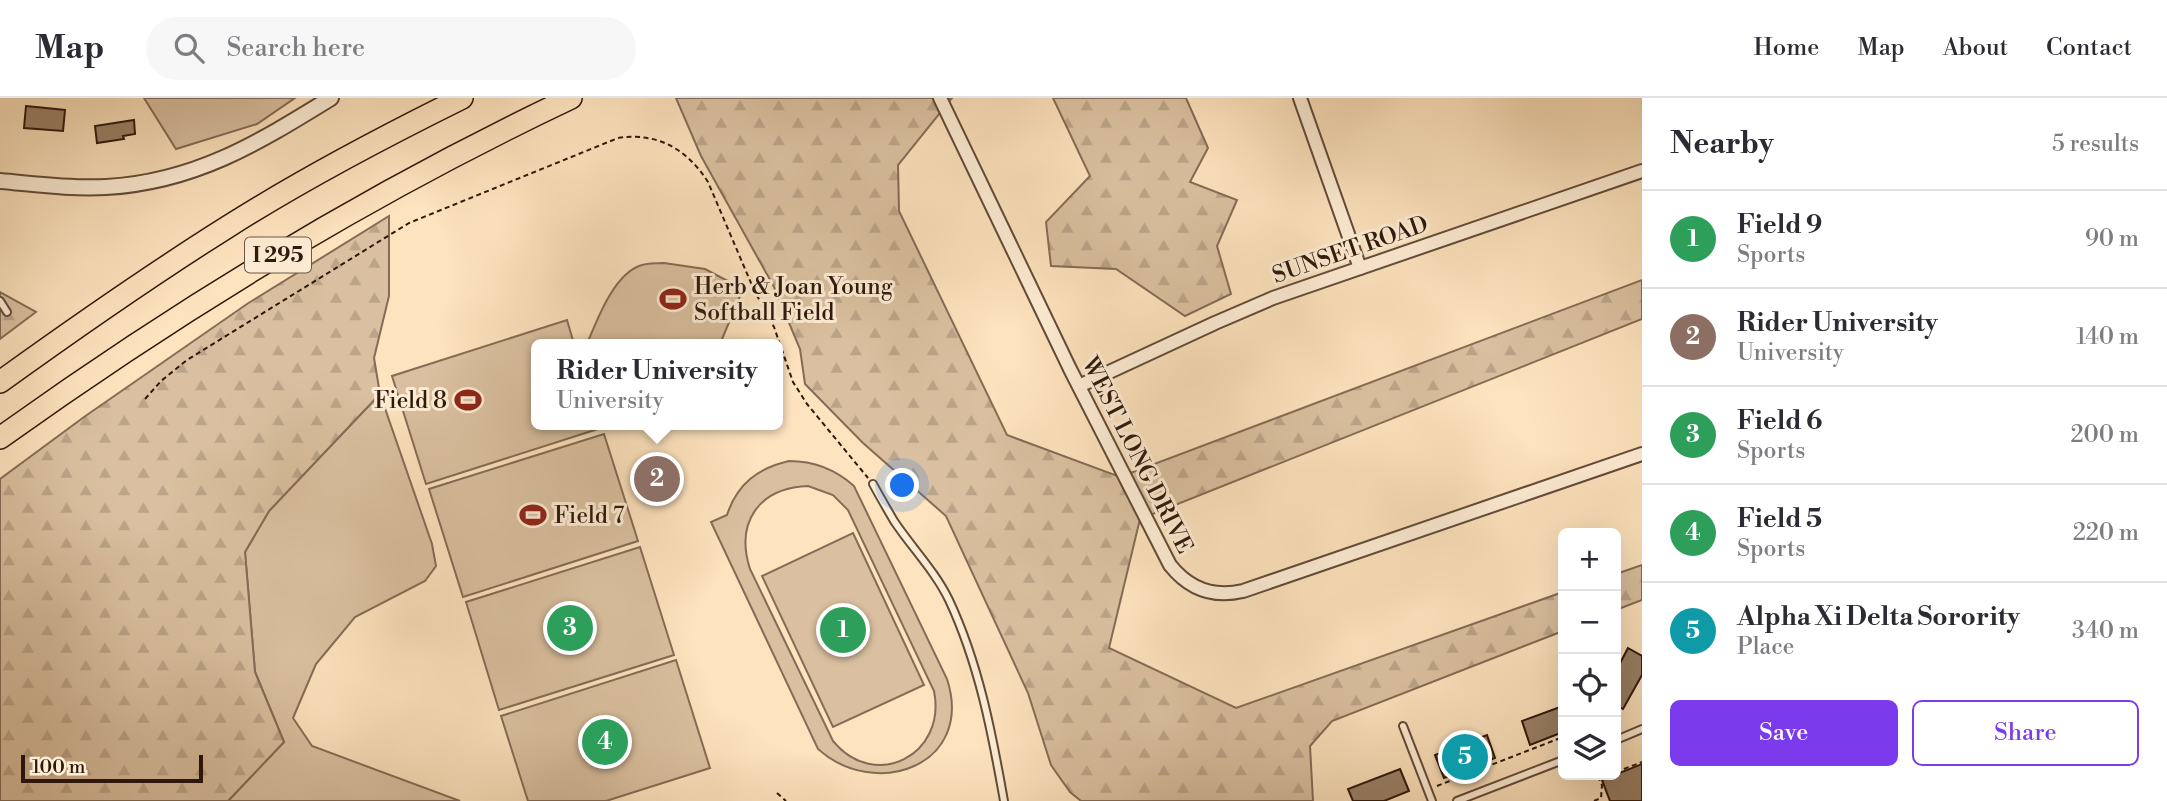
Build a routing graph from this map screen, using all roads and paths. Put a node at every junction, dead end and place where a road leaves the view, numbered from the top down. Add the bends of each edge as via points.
1 (331, 98) edge
2 (462, 98) edge
3 (570, 98) edge
4 (940, 98) edge
5 (1300, 98) edge
6 (1642, 171) edge
7 (0, 181) edge
8 (1360, 268) junction
9 (0, 301) edge
10 (7, 312) dead end
11 (778, 339) edge
12 (783, 353) edge
13 (0, 382) edge
14 (1079, 386) junction
15 (145, 399) dead end
16 (0, 438) edge
17 (1642, 454) edge
18 (873, 484) joint
19 (1403, 726) dead end
20 (1642, 729) edge
21 (1621, 738) edge
22 (1558, 739) edge
23 (1558, 762) edge
24 (1642, 762) edge
25 (1621, 770) edge
26 (1600, 780) edge
27 (1427, 790) junction
28 (777, 793) dead end
29 (786, 801) edge
30 (1004, 801) edge
31 (1432, 801) edge
32 (1457, 801) edge
33 (1594, 801) edge

1 - 7 street via 251,147 166,179 106,187
2 - 13 highway, I 295 via 232,224
3 - 16 highway, I 295 via 439,164 264,264
4 - 14 street, WEST LONG DRIVE
5 - 8 street
6 - 8 street, SUNSET ROAD
8 - 14 street, SUNSET ROAD via 1273,298
9 - 10 lane
11 - 15 path via 700,169 660,139 638,135 618,138 410,223 187,360
12 - 18 path via 807,404
14 - 17 street, WEST LONG DRIVE via 1170,565 1190,585 1216,594 1243,591
18 - 30 lane via 949,599 990,719
19 - 27 lane
20 - 21 lane
22 - 27 path
23 - 32 lane
24 - 25 path
26 - 33 path via 1601,798
27 - 31 lane
28 - 29 path

